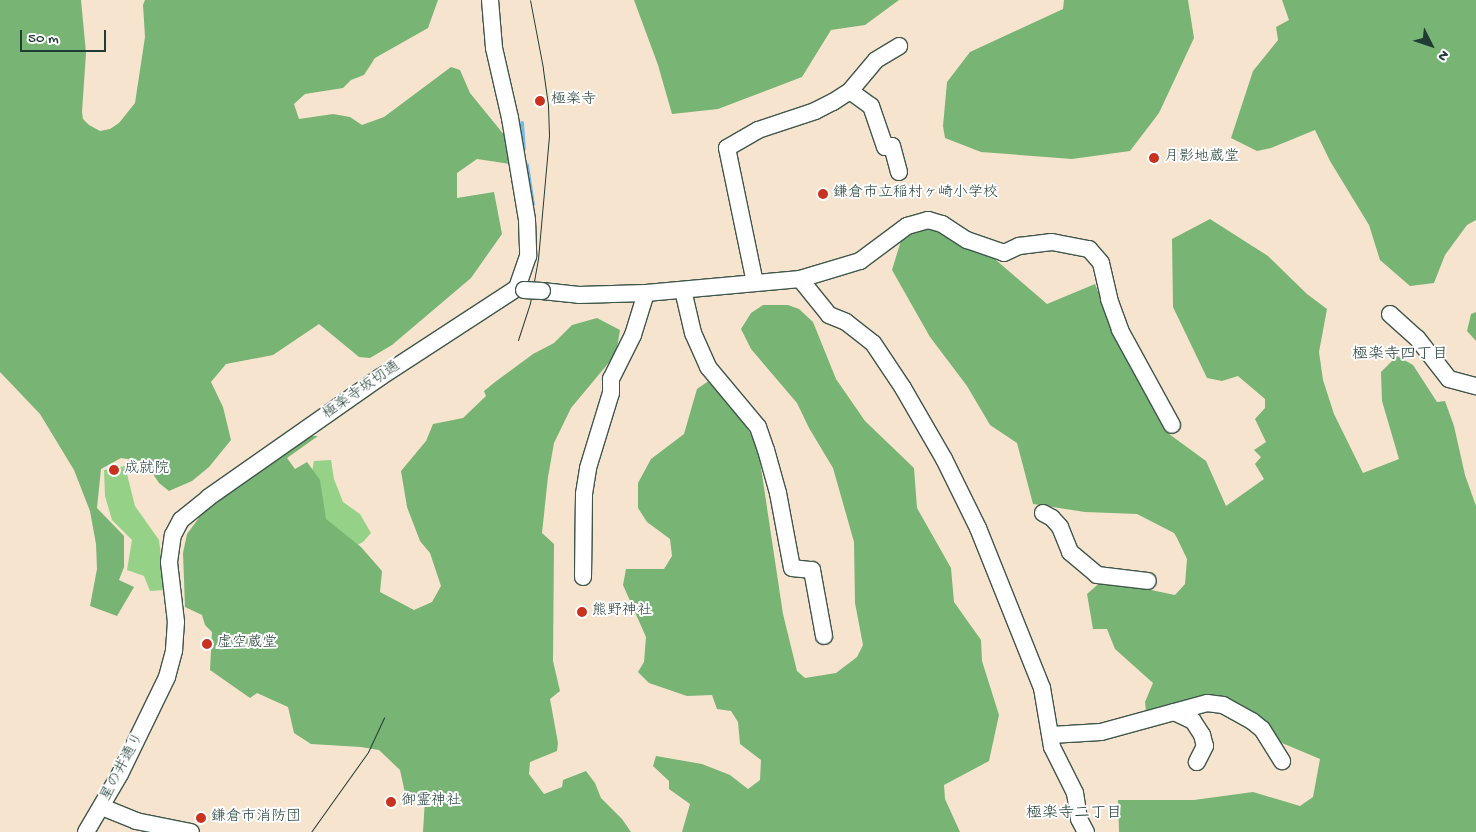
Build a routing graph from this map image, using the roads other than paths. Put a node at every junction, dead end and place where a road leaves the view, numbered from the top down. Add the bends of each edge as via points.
1 (490, 0) edge
2 (899, 46) dead end
3 (850, 91) junction
4 (899, 172) dead end
5 (800, 280) junction
6 (755, 283) junction
7 (520, 289) junction
8 (683, 290) junction
9 (646, 292) junction
10 (1390, 314) dead end
11 (1476, 386) edge
12 (1172, 425) dead end
13 (1043, 513) dead end
14 (583, 577) dead end
15 (1148, 581) dead end
16 (824, 636) dead end
17 (157, 700) joint
18 (1174, 712) junction
19 (1051, 735) junction
20 (1198, 762) dead end
21 (1282, 762) dead end
22 (102, 807) junction
23 (86, 832) edge
24 (191, 832) edge
25 (1086, 832) edge

1 - 7 street via 494,48 510,118 527,220 528,256
2 - 3 street via 876,60
3 - 4 street via 871,106 885,147 892,146
3 - 6 street via 815,111 758,130 726,148
5 - 6 street
5 - 12 street via 860,261 906,226 921,220 936,221 967,240 1004,253 1019,246 1052,242 1089,249 1101,264 1120,330
5 - 19 street via 829,315 846,322 873,343 944,459 978,528 1042,688
6 - 8 street
7 - 9 street, bridge via 579,295
7 - 17 street, 極楽寺坂切通 via 378,378 209,497 182,520 173,535 169,562 176,622 174,650
8 - 9 street
8 - 16 street via 693,333 708,367 758,428 778,493 792,568 812,570
9 - 14 street via 633,335 610,379 611,392 588,468 584,494
10 - 11 street via 1417,338 1449,379
13 - 15 street via 1056,522 1070,552 1097,575
17 - 22 street, 星の井通り
18 - 19 street via 1102,732
18 - 20 street via 1193,721 1202,735 1205,746
18 - 21 street via 1207,703 1222,705 1262,729
19 - 25 street via 1052,746 1075,793 1079,820
22 - 23 street, 星の井通り
22 - 24 street via 136,821

